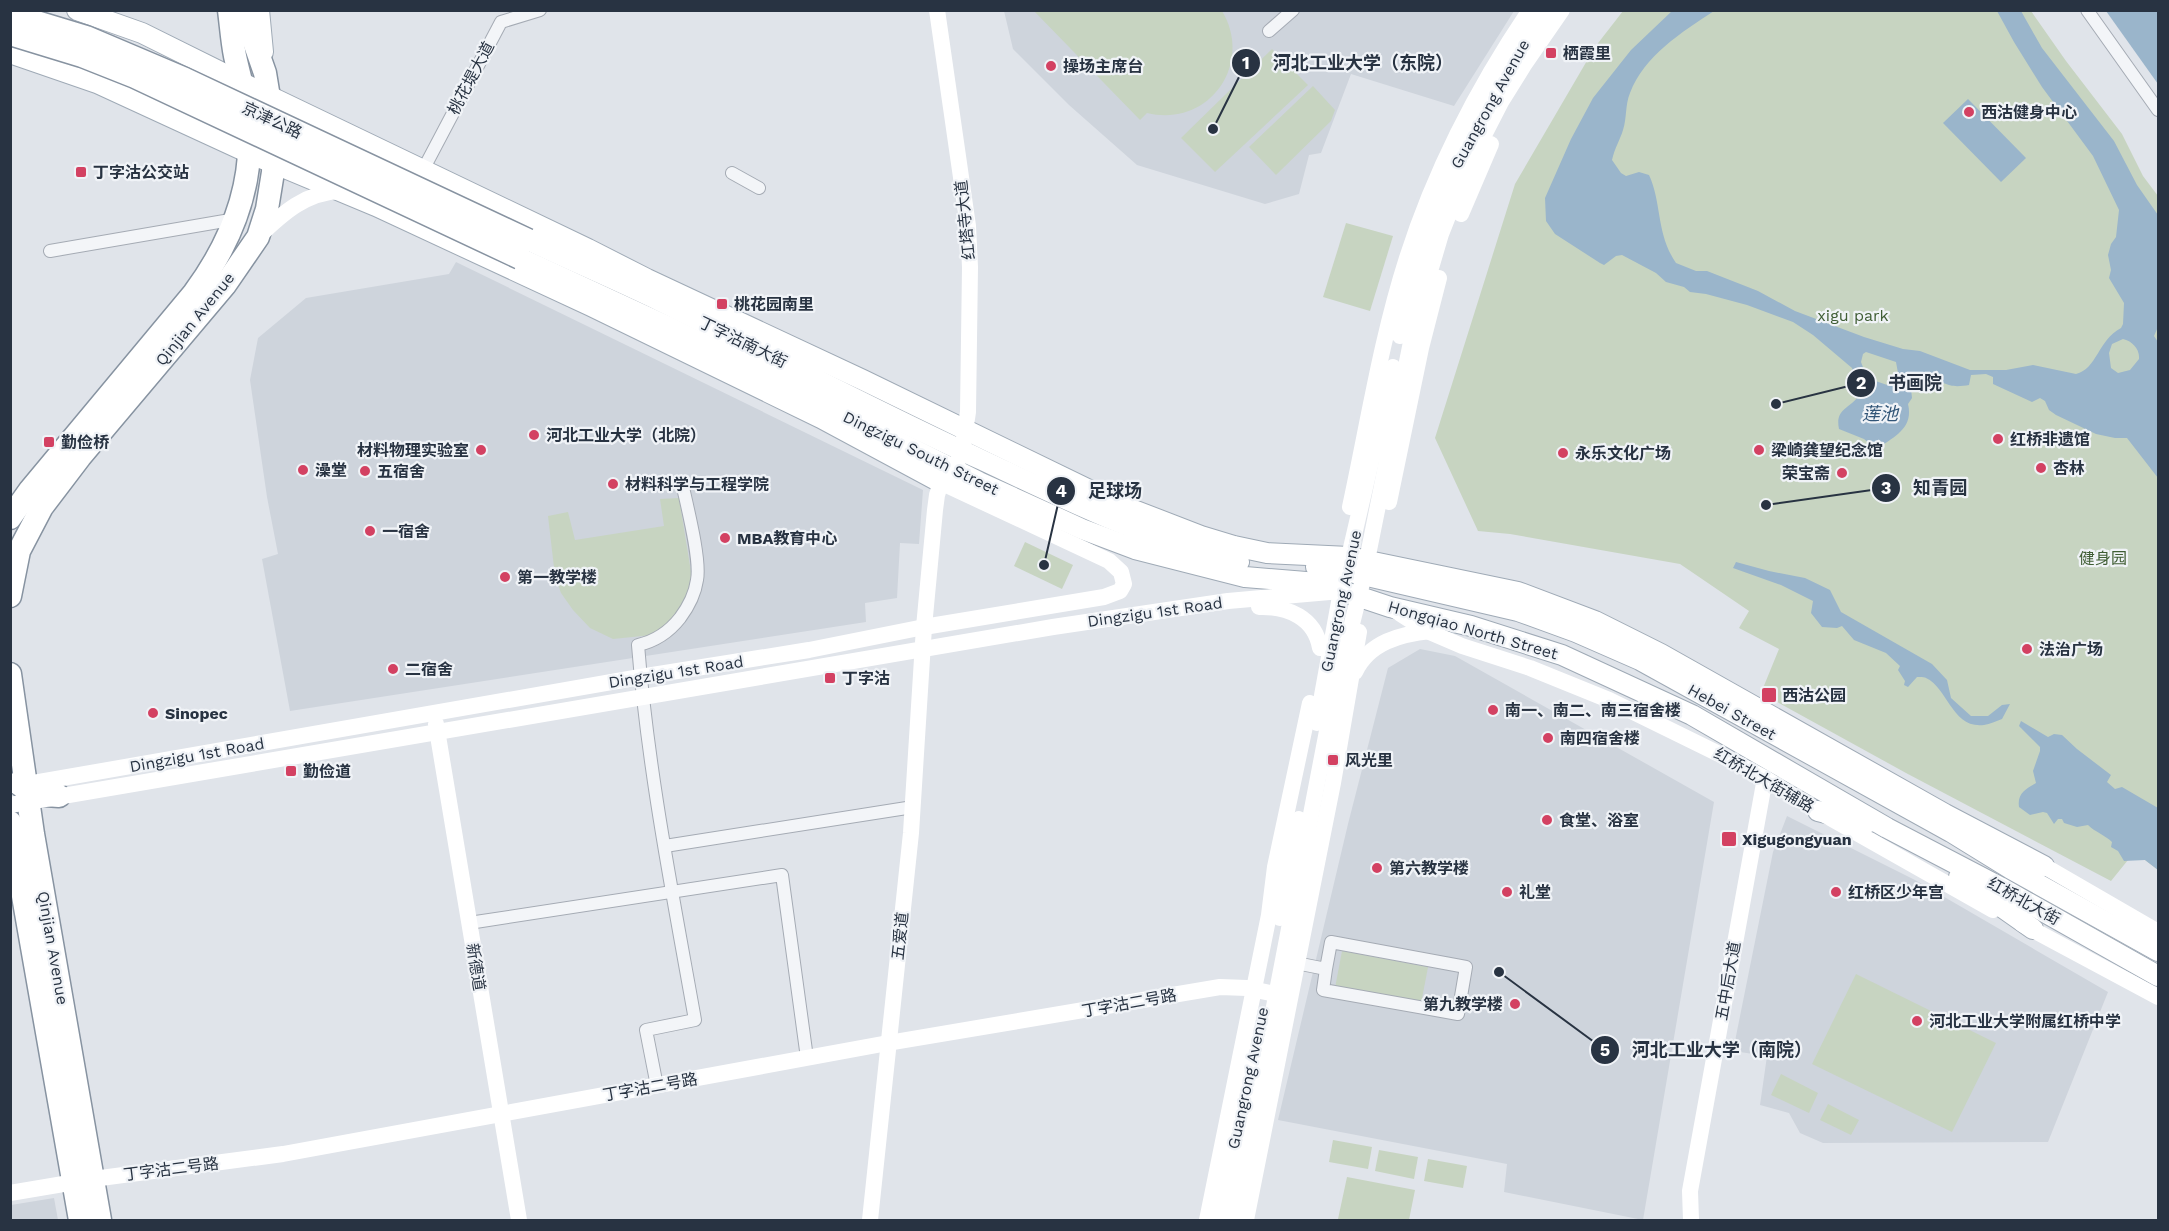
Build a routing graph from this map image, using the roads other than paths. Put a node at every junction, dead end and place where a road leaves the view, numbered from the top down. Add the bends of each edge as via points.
1 (77, 10) edge
2 (218, 10) edge
3 (229, 10) edge
4 (243, 10) edge
5 (259, 10) edge
6 (540, 10) edge
7 (937, 10) edge
8 (1293, 10) edge
9 (1530, 10) edge
10 (1546, 10) edge
11 (1562, 10) edge
12 (1574, 10) edge
13 (2087, 10) edge
14 (10, 14) edge
15 (1269, 31) dead end
16 (10, 34) edge
17 (10, 54) edge
18 (234, 56) junction
19 (265, 73) junction
20 (242, 83) junction
21 (270, 97) junction
22 (2158, 110) edge
23 (331, 126) junction
24 (274, 135) junction
25 (215, 137) junction
26 (260, 158) junction
27 (423, 170) junction
28 (732, 173) dead end
29 (246, 183) junction
30 (759, 188) dead end
31 (340, 191) junction
32 (236, 219) junction
33 (258, 237) junction
34 (524, 249) junction
35 (50, 251) dead end
36 (779, 382) junction
37 (820, 418) junction
38 (961, 443) junction
39 (947, 476) junction
40 (682, 483) dead end
41 (14, 511) edge
42 (1353, 577) junction
43 (10, 596) edge
44 (1205, 605) junction
45 (1390, 607) junction
46 (929, 626) junction
47 (1471, 626) junction
48 (1427, 631) junction
49 (1320, 648) junction
50 (923, 650) junction
51 (10, 674) edge
52 (640, 677) junction
53 (1351, 681) junction
54 (643, 699) junction
55 (434, 714) junction
56 (437, 733) junction
57 (1765, 778) junction
58 (17, 789) edge
59 (59, 796) joint
60 (913, 807) junction
61 (1818, 811) junction
62 (1887, 828) junction
63 (1951, 832) junction
64 (17, 833) edge
65 (665, 846) junction
66 (1921, 847) junction
67 (2044, 866) junction
68 (2011, 869) joint
69 (673, 892) junction
70 (469, 923) junction
71 (2033, 929) junction
72 (2158, 932) edge
73 (2158, 951) edge
74 (1296, 963) junction
75 (1326, 969) junction
76 (2158, 976) edge
77 (1271, 993) junction
78 (2158, 997) edge
79 (888, 1043) junction
80 (807, 1058) junction
81 (657, 1086) junction
82 (500, 1114) junction
83 (83, 1181) junction
84 (10, 1192) edge
85 (80, 1221) edge
86 (100, 1221) edge
87 (519, 1221) edge
88 (870, 1221) edge
89 (1207, 1221) edge
90 (1219, 1221) edge
91 (1233, 1221) edge
92 (1246, 1221) edge
93 (1691, 1221) edge

1 - 20 main road via 142,33
2 - 18 main road
3 - 18 highway, Qinjian Avenue
4 - 19 highway, Qinjian Avenue
5 - 19 main road
6 - 27 street, 桃花堤大道 via 501,22
7 - 38 main road, 红塔寺大道 via 968,226 968,412
8 - 15 street
9 - 42 main road via 1476,97 1418,224 1396,297
10 - 42 main road, Guangrong Avenue via 1518,50 1472,131 1434,218 1406,310
11 - 42 main road, Guangrong Avenue via 1490,123 1467,168 1442,234 1415,322
12 - 42 main road via 1534,68 1488,149 1464,205 1443,260
13 - 22 street
14 - 34 highway, 京津公路, bridge via 86,37 186,78
16 - 34 highway, 京津公路, bridge via 135,77
17 - 25 main road via 97,82
18 - 20 highway, Qinjian Avenue
19 - 21 highway, Qinjian Avenue
20 - 21 main road
20 - 26 highway, Qinjian Avenue via 249,128
21 - 23 main road
21 - 24 highway, Qinjian Avenue
23 - 24 main road via 290,125
23 - 27 main road
24 - 26 highway, Qinjian Avenue
25 - 26 main road
25 - 29 main road via 242,161
26 - 29 highway, Qinjian Avenue
26 - 31 main road
26 - 33 highway, Qinjian Avenue via 267,209
27 - 38 main road via 872,384
28 - 30 street
29 - 32 highway, Qinjian Avenue
31 - 33 main road via 309,197 290,208
31 - 37 main road via 591,306
32 - 35 street
32 - 41 highway, Qinjian Avenue via 213,267 194,293
33 - 43 highway, Qinjian Avenue via 225,285 47,499 20,551
34 - 36 main road, Dingzigu South Street
34 - 38 main road, 丁字沽南大街 via 658,300
36 - 37 main road
36 - 39 main road, Dingzigu South Street
37 - 39 main road
38 - 39 main road, 红塔寺大道
38 - 42 main road, Dingzigu South Street via 1086,508 1212,555 1265,566 1312,567
39 - 42 main road, Dingzigu South Street via 1135,549 1245,577 1308,582
39 - 46 main road, 五爱道 via 935,510
39 - 46 main road, Dingzigu 1st Road via 1109,561 1121,572 1124,584 1120,591 1104,597
40 - 52 street via 698,578 692,599 673,627 655,640 638,645
42 - 44 main road, Dingzigu 1st Road
42 - 45 main road, Hongqiao North Street
42 - 49 main road
42 - 53 main road
42 - 63 main road, Hebei Street via 1518,611 1576,632 1640,660
42 - 67 main road via 1518,592 1594,621 1661,654
42 - 77 main road, Guangrong Avenue
42 - 77 main road, Guangrong Avenue via 1332,705
44 - 49 main road via 1290,611 1313,627
44 - 50 main road, Dingzigu 1st Road
45 - 47 main road, Hongqiao North Street
45 - 48 main road, 红桥北大街辅路
46 - 50 main road, 五爱道
46 - 52 main road, Dingzigu 1st Road
47 - 48 main road
47 - 62 main road, Hongqiao North Street via 1562,655 1692,715
48 - 53 main road via 1376,647 1358,665
48 - 57 main road, 红桥北大街辅路 via 1609,700
49 - 77 main road via 1275,867 1269,915
50 - 54 main road, Dingzigu 1st Road
50 - 60 main road, 五爱道
51 - 58 highway via 21,749
52 - 54 street
52 - 55 main road, Dingzigu 1st Road
53 - 74 main road
54 - 56 main road, Dingzigu 1st Road
54 - 65 street
55 - 56 main road, 新德道
55 - 58 main road, Dingzigu 1st Road
56 - 59 main road, Dingzigu 1st Road
56 - 70 main road, 新德道
57 - 61 main road, 红桥北大街辅路
57 - 93 main road, 五中后大道 via 1690,1191
58 - 59 highway
58 - 64 highway
60 - 65 street
60 - 79 main road, 五爱道
61 - 62 main road
61 - 71 main road, 红桥北大街辅路
62 - 66 main road, 红桥北大街
63 - 67 main road
63 - 68 main road, Hebei Street
64 - 83 highway, Qinjian Avenue
65 - 69 street
66 - 71 main road
66 - 76 main road, 红桥北大街
67 - 72 main road
68 - 73 main road, 红桥北大街
69 - 70 street
69 - 80 street via 782,875
69 - 81 street via 695,1020 646,1030
70 - 82 main road, 新德道
71 - 78 main road, 红桥北大街辅路
74 - 75 street
74 - 77 main road
75 - 75 street via 1323,990 1458,1014 1467,967 1331,942
77 - 79 main road, 丁字沽二号路 via 1220,987
77 - 89 main road
77 - 90 main road, Guangrong Avenue
77 - 91 main road, Guangrong Avenue
77 - 92 main road
79 - 80 main road, 丁字沽二号路
79 - 88 main road, 五爱道
80 - 81 main road, 丁字沽二号路
81 - 82 main road, 丁字沽二号路
82 - 83 main road, 丁字沽二号路 via 283,1154
82 - 87 main road, 新德道
83 - 84 main road, 丁字沽二号路
83 - 85 highway, Qinjian Avenue
83 - 86 highway, Qinjian Avenue

